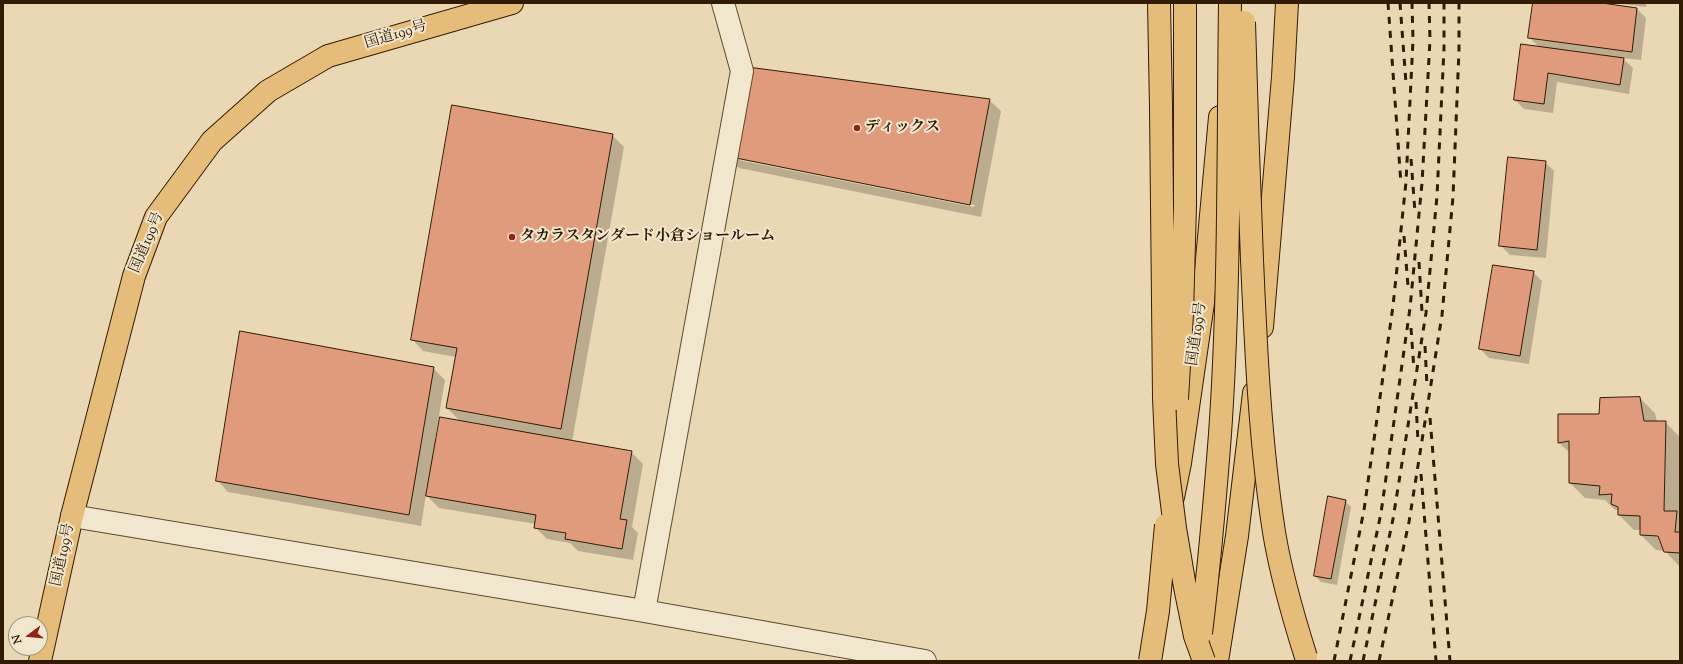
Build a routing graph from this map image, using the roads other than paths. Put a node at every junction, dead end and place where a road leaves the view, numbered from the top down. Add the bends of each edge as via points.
1 (512, 3) edge
2 (724, 3) edge
3 (1159, 3) edge
4 (1184, 3) edge
5 (1225, 3) edge
6 (1230, 3) edge
7 (1243, 3) edge
8 (1287, 3) edge
9 (72, 516) junction
10 (644, 611) junction
11 (40, 661) edge
12 (926, 661) edge
13 (1141, 661) edge
14 (1150, 661) edge
15 (1197, 661) edge
16 (1204, 661) edge
17 (1217, 661) edge
18 (1308, 661) edge

1 - 9 highway, 国道199号 via 328,56 268,91 212,141 156,217 134,274
2 - 10 street via 742,71
3 - 16 highway, bridge via 1167,464 1185,587 1195,636
4 - 14 highway, bridge via 1185,206 1182,314 1175,430 1158,611
5 - 13 highway, 国道199号 via 1220,118 1203,303 1180,464
6 - 15 highway, bridge via 1225,307 1220,425 1211,547
7 - 18 highway, bridge via 1255,319 1264,456 1274,533 1286,591
8 - 17 highway via 1284,77 1263,315 1237,536
9 - 10 street
9 - 11 highway, 国道199号
10 - 12 street

